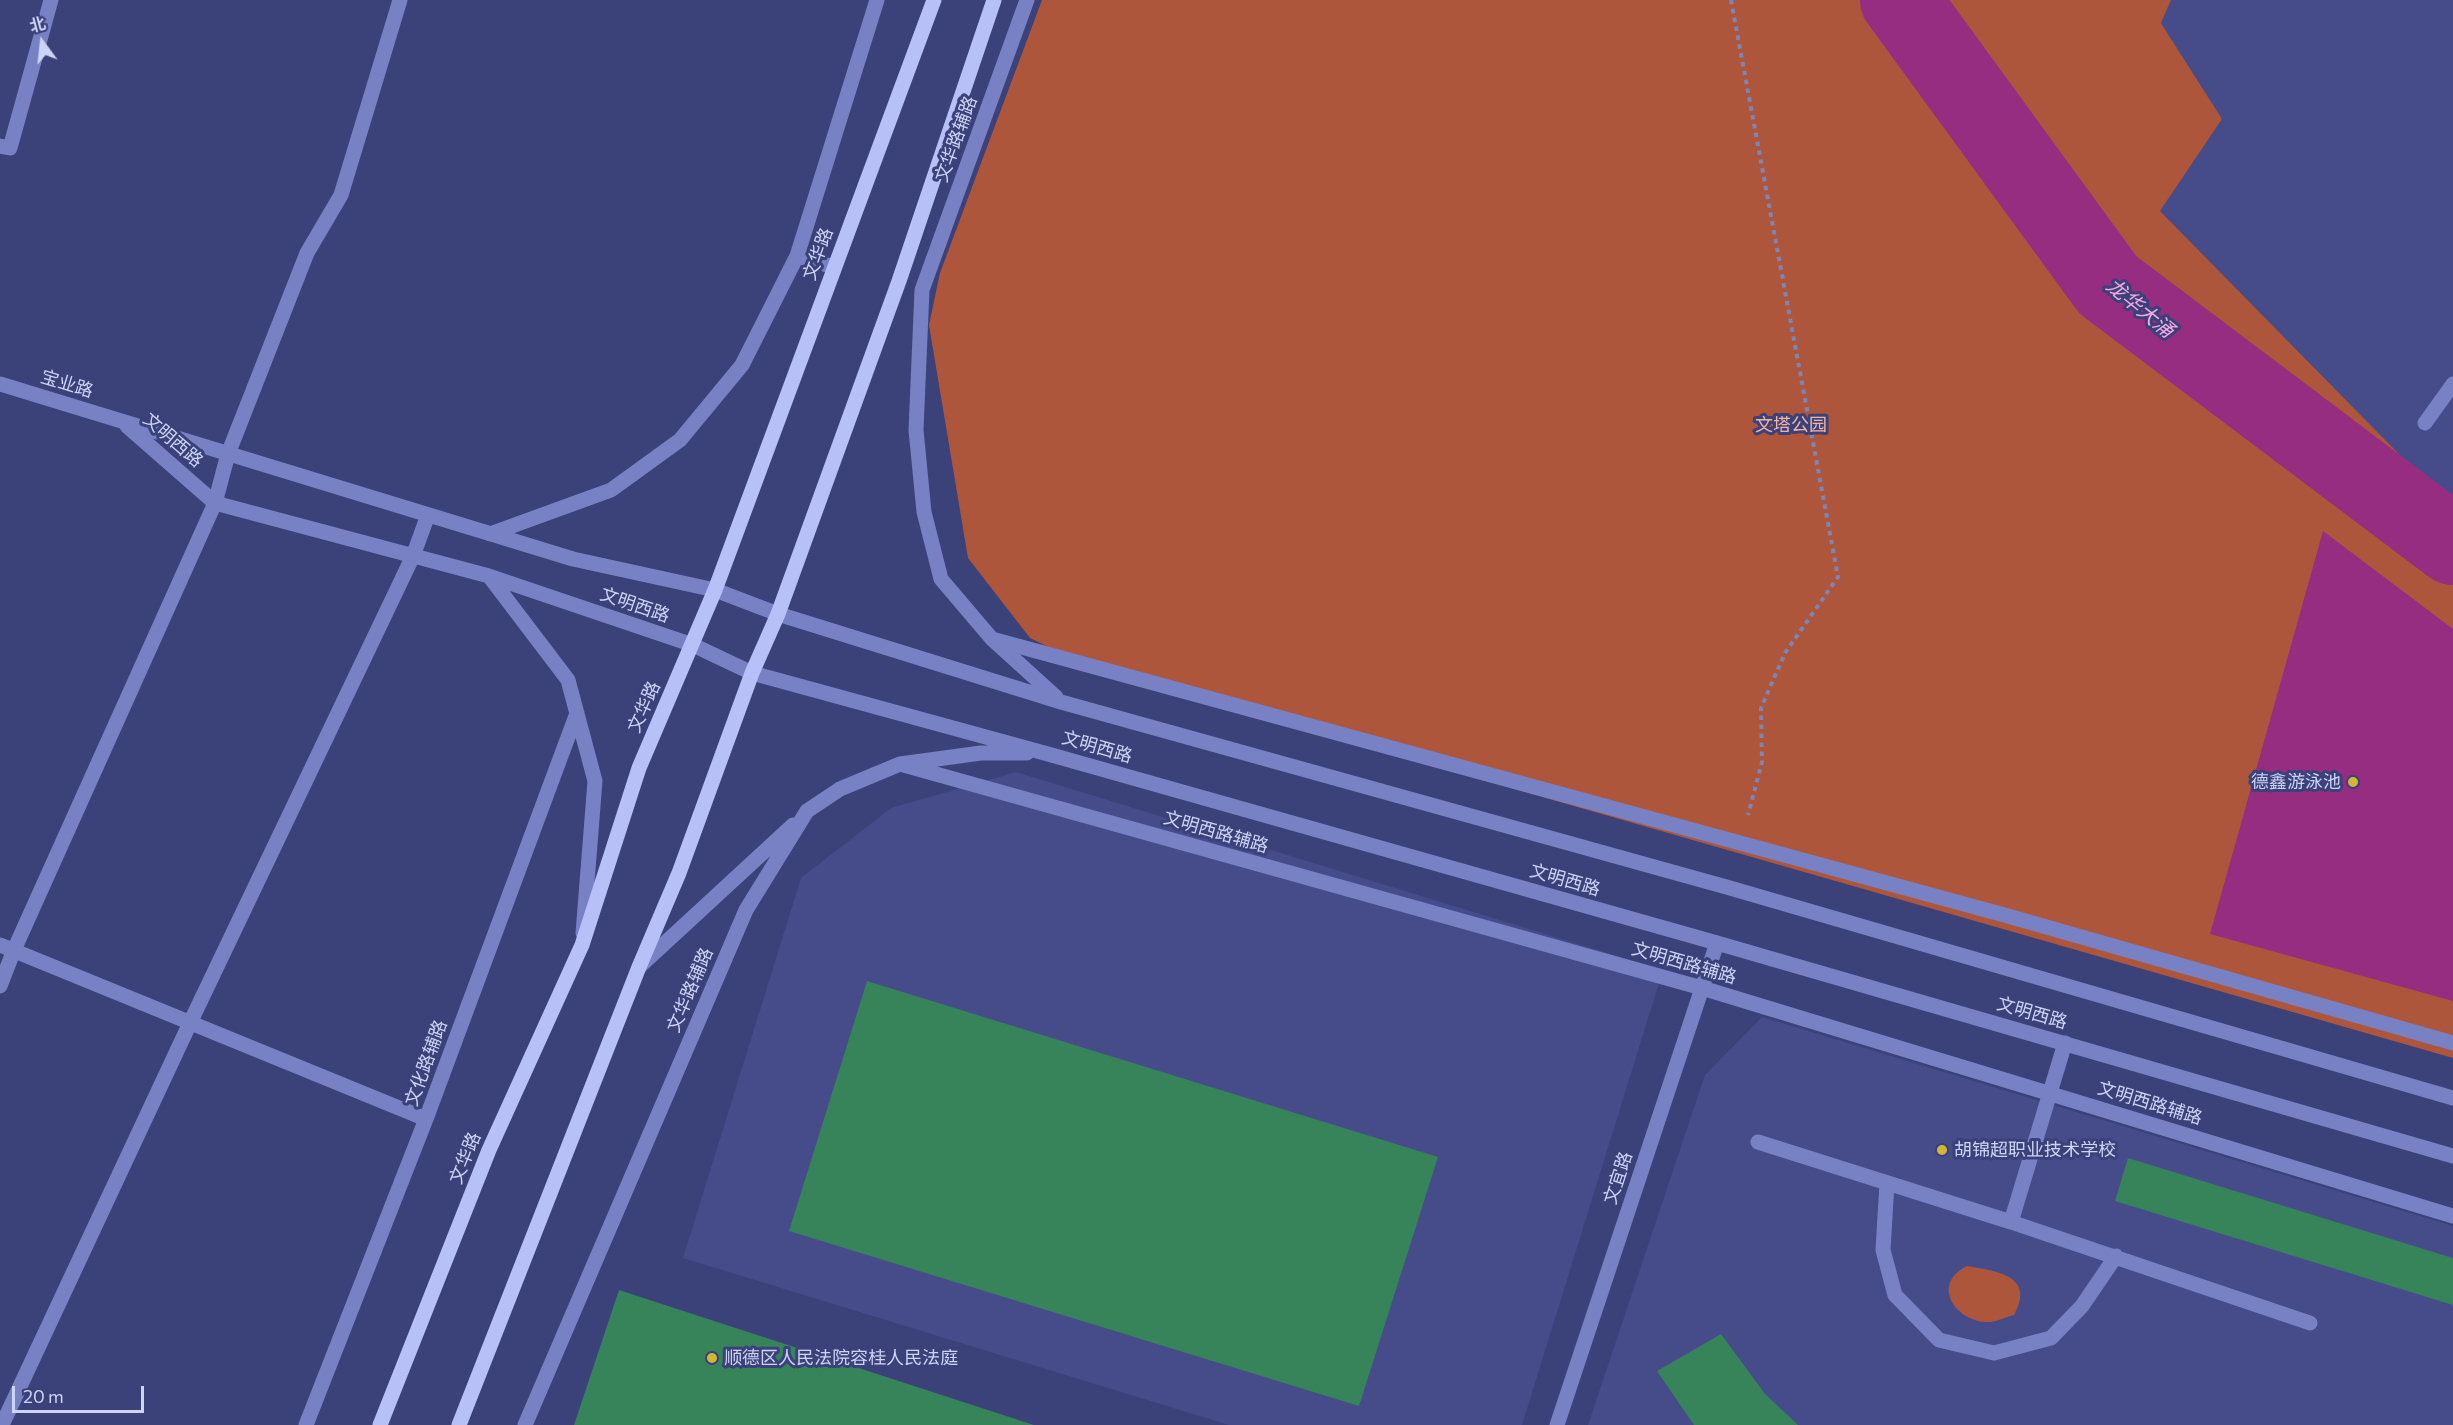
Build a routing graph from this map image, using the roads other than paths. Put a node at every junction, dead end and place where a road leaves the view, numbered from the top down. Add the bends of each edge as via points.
1 (51, 0) edge
2 (400, 0) edge
3 (877, 0) edge
4 (934, 0) edge
5 (994, 0) edge
6 (1027, 0) edge
7 (0, 146) edge
8 (797, 256) junction
9 (834, 267) junction
10 (898, 281) junction
11 (922, 290) junction
12 (0, 384) edge
13 (2453, 384) edge
14 (122, 422) junction
15 (2425, 423) dead end
16 (228, 454) junction
17 (215, 503) junction
18 (428, 515) junction
19 (490, 534) junction
20 (413, 556) junction
21 (489, 576) junction
22 (715, 590) junction
23 (778, 614) junction
24 (992, 639) junction
25 (693, 645) junction
26 (752, 673) junction
27 (1061, 702) junction
28 (577, 713) junction
29 (1048, 754) junction
30 (900, 764) junction
31 (807, 811) junction
32 (1717, 943) junction
33 (582, 945) junction
34 (7, 947) edge
35 (639, 967) junction
36 (0, 986) edge
37 (1702, 988) junction
38 (190, 1023) junction
39 (2066, 1043) junction
40 (2453, 1043) edge
41 (2050, 1094) junction
42 (2453, 1098) edge
43 (426, 1119) junction
44 (1758, 1142) dead end
45 (2453, 1156) edge
46 (1887, 1183) junction
47 (2453, 1216) edge
48 (2011, 1222) junction
49 (2116, 1256) junction
50 (2310, 1323) dead end
51 (2, 1422) edge
52 (306, 1425) edge
53 (380, 1425) edge
54 (459, 1425) edge
55 (525, 1425) edge
56 (1557, 1425) edge

1 - 7 street via 10,148
2 - 16 street via 341,195 307,253
3 - 8 street
4 - 9 main road, 文华路
5 - 10 main road
6 - 11 street, 文华路辅路
8 - 9 street
8 - 19 street via 741,365 680,440 611,490
9 - 22 main road, 文华路
10 - 11 street
10 - 23 main road
11 - 24 street, 文华路辅路 via 916,429 924,512 940,579
12 - 14 street, 宝业路
13 - 15 street
14 - 16 street, 文明西路
14 - 17 street, 文明西路
16 - 17 street
16 - 18 street, 文明西路
17 - 20 street, 文明西路
17 - 34 street
18 - 19 street, 文明西路
18 - 20 street
19 - 22 street, 文明西路 via 573,559
20 - 21 street, 文明西路
20 - 38 street
21 - 25 street, 文明西路
21 - 28 street via 568,680
22 - 23 street, 文明西路
22 - 25 main road, 文华路
23 - 26 main road
23 - 27 street, 文明西路
24 - 27 street, 文华路辅路
24 - 40 street
25 - 26 street, 文明西路
25 - 33 main road, 文华路 via 639,768
26 - 29 street, 文明西路
26 - 35 main road via 680,873
27 - 42 street, 文明西路 via 1718,884
28 - 33 street via 595,781
28 - 43 street, 文化路辅路
29 - 30 street, 文华路辅路 via 981,753
29 - 32 street, 文明西路
30 - 31 street, 文华路辅路 via 840,789
30 - 37 street, 文明西路辅路
31 - 35 street
31 - 55 street, 文华路辅路 via 746,910
32 - 37 street, 文宜路
32 - 39 street, 文明西路
33 - 53 main road, 文华路 via 489,1150
34 - 36 street
34 - 38 street
35 - 54 main road
37 - 41 street, 文明西路辅路
37 - 56 street, 文宜路
38 - 43 street
38 - 51 street
39 - 41 street
39 - 45 street, 文明西路
41 - 47 street, 文明西路辅路
41 - 48 street
43 - 52 street, 文化路辅路
44 - 46 street
46 - 48 street
46 - 49 street via 1883,1250 1895,1295 1939,1340 1994,1353 2051,1338 2082,1306
48 - 49 street
49 - 50 street

